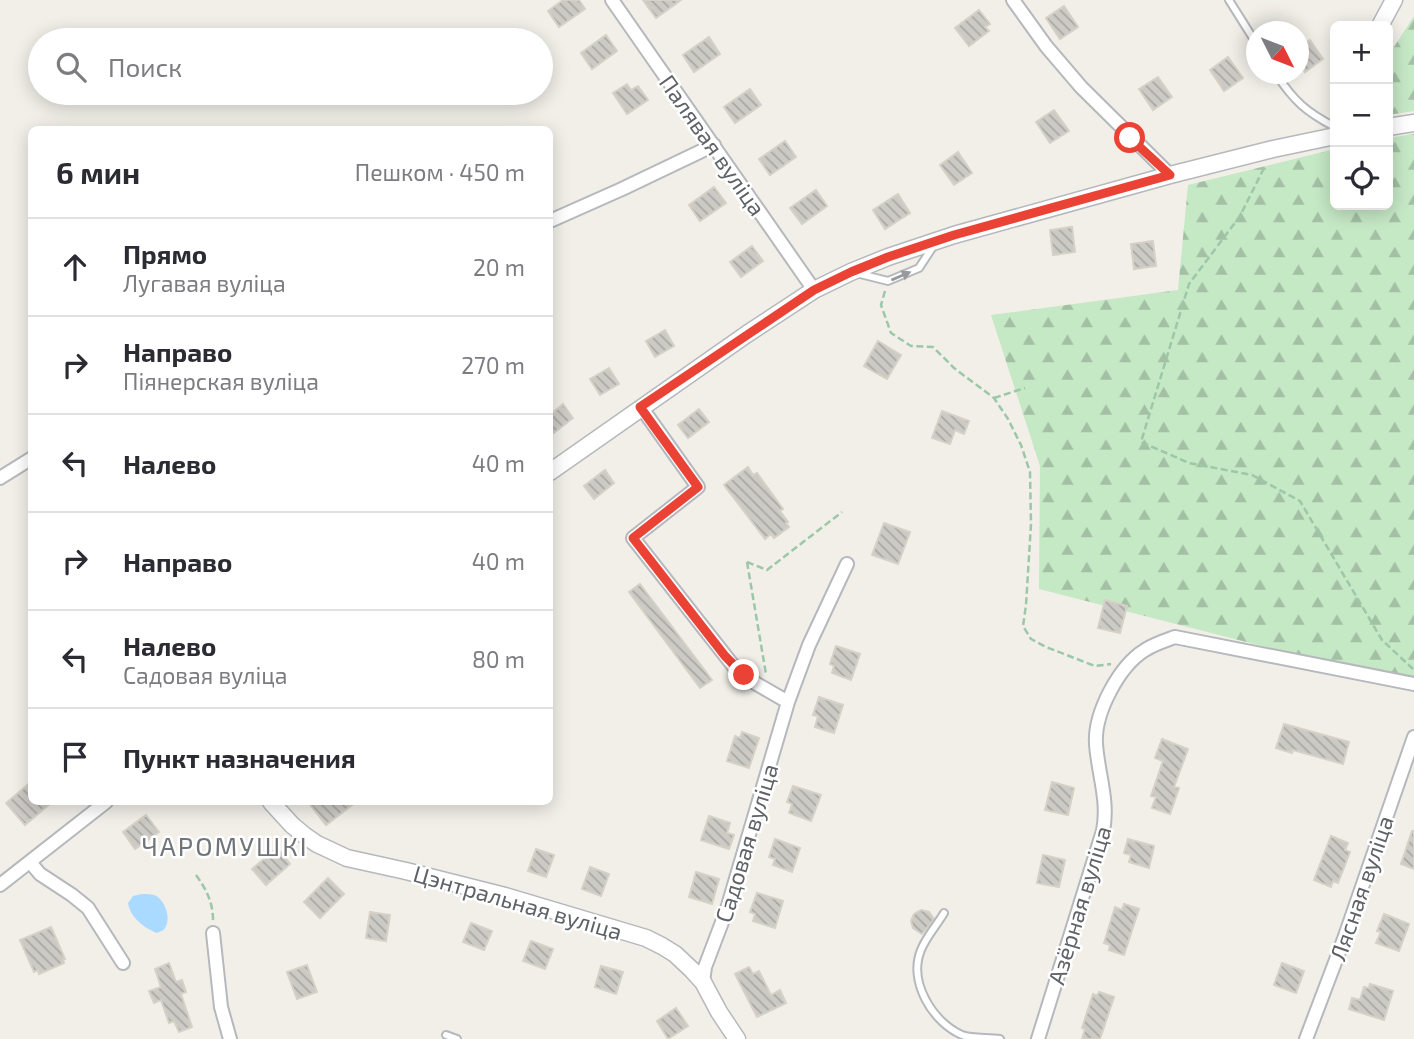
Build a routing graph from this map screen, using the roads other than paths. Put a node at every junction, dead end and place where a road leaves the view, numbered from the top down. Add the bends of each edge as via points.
1 (612, 0) edge
2 (1013, 0) edge
3 (1229, 0) edge
4 (1394, 0) edge
5 (1383, 21) edge
6 (1246, 27) edge
7 (1282, 84) edge
8 (1414, 123) edge
9 (1330, 124) edge
10 (1393, 126) edge
11 (1330, 137) edge
12 (714, 145) junction
13 (1170, 175) junction
14 (553, 220) edge
15 (937, 240) junction
16 (851, 272) junction
17 (814, 290) junction
18 (640, 407) junction
19 (28, 460) edge
20 (553, 470) edge
21 (0, 478) edge
22 (846, 564) dead end
23 (1414, 684) edge
24 (788, 702) junction
25 (1414, 737) edge
26 (102, 805) edge
27 (274, 805) edge
28 (30, 862) junction
29 (1, 882) edge
30 (944, 913) dead end
31 (213, 933) road end
32 (122, 962) dead end
33 (703, 982) junction
34 (446, 1035) dead end
35 (230, 1039) edge
36 (457, 1039) edge
37 (737, 1039) edge
38 (1000, 1039) edge
39 (1038, 1039) edge
40 (1306, 1039) edge

1 - 12 street, Палявая вуліца
2 - 13 street via 1081,87
3 - 6 lane
4 - 5 street
7 - 9 lane via 1312,115
8 - 10 street
11 - 13 street
12 - 14 street
12 - 17 street, Палявая вуліца
13 - 15 street
15 - 16 street
16 -> 15 lane via 888,281 919,268
16 - 17 street
17 - 18 street
18 - 20 street
18 - 24 street via 698,487 633,538 725,656 744,675
19 - 21 street
22 - 24 street, Садовая вуліца
23 - 39 street, Азёрная вуліца via 1175,638 1142,651 1116,681 1098,728 1106,817
24 - 33 street, Садовая вуліца
25 - 40 street, Лясная вуліца
26 - 28 street
27 - 33 street, Цэнтральная вуліца via 304,835 332,852 646,938 675,954
28 - 29 street
28 - 32 street via 88,908
30 - 38 lane via 920,950 916,975 924,1000 963,1036
31 - 35 street via 220,1007
33 - 37 street, Цэнтральная вуліца
34 - 36 lane

